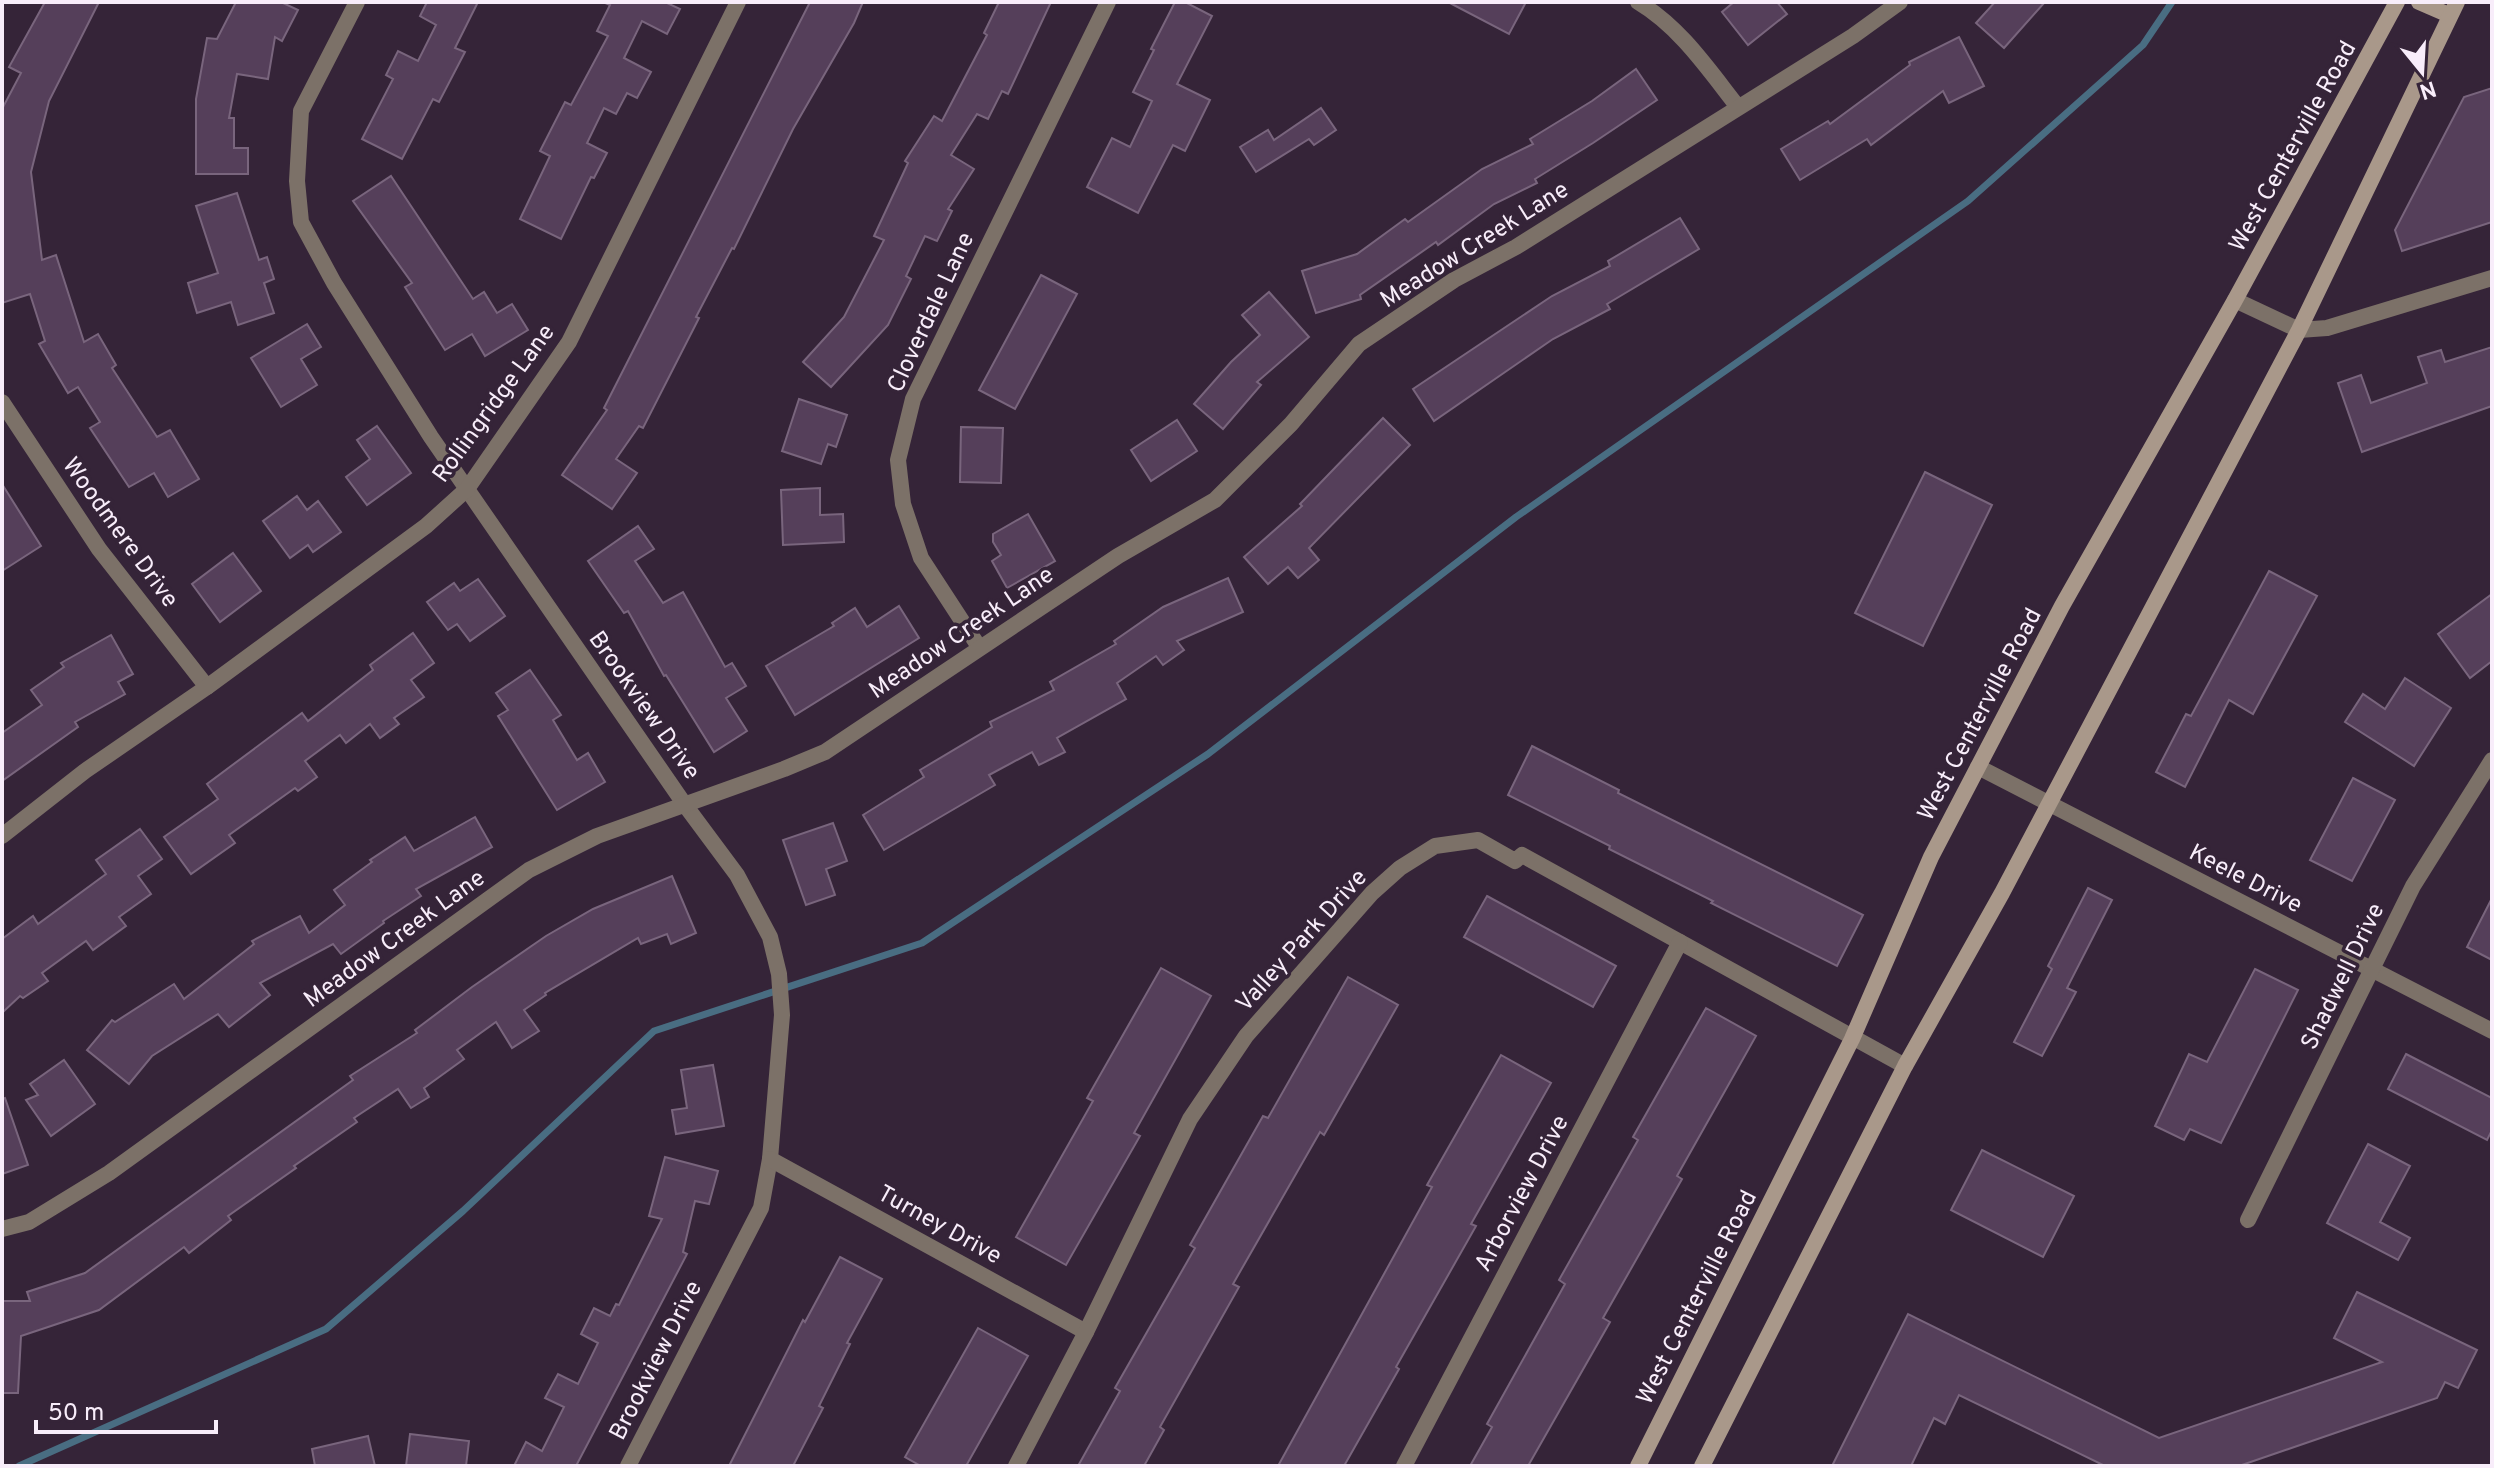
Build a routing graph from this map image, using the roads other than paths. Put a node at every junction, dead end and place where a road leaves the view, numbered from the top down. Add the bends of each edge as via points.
1 (357, 2) edge
2 (738, 2) edge
3 (1108, 2) edge
4 (1638, 2) edge
5 (1900, 2) edge
6 (2397, 2) edge
7 (2419, 2) edge
8 (2453, 9) edge
9 (1738, 107) junction
10 (2492, 278) edge
11 (2235, 300) junction
12 (2299, 330) junction
13 (5, 413) edge
14 (467, 489) junction
15 (979, 647) junction
16 (207, 687) junction
17 (2492, 760) edge
18 (1978, 767) junction
19 (2048, 804) junction
20 (685, 805) junction
21 (2, 836) edge
22 (1680, 942) junction
23 (2372, 970) junction
24 (2492, 1031) edge
25 (1852, 1039) junction
26 (1905, 1066) junction
27 (770, 1159) junction
28 (2248, 1220) dead end
29 (2, 1229) edge
30 (1086, 1332) junction
31 (628, 1466) edge
32 (1016, 1466) edge
33 (1404, 1466) edge
34 (1638, 1466) edge
35 (1702, 1466) edge

1 - 14 street, Brookview Drive via 301,111 301,222 334,283
2 - 14 street, Rollingridge Lane via 569,342
3 - 15 street, Cloverdale Lane via 913,399 898,460 903,504 921,558
4 - 9 street via 1690,46
5 - 9 street, Meadow Creek Lane
6 - 11 main road, West Centerville Road
7 - 8 main road
8 - 12 main road
9 - 15 street, Meadow Creek Lane via 1359,344 1291,424 1215,500
10 - 12 street via 2327,328
11 - 12 street
11 - 18 main road, West Centerville Road via 2062,606
12 - 19 main road
13 - 16 street, Woodmere Drive via 99,549
14 - 16 street, Rollingridge Lane via 426,526
14 - 20 street, Brookview Drive
15 - 20 street, Meadow Creek Lane via 825,752
16 - 21 street, Rollingridge Lane
17 - 23 street, Shadwell Drive via 2413,886
18 - 19 street, Keele Drive
18 - 25 main road, West Centerville Road via 1931,857
19 - 23 street, Keele Drive
19 - 26 main road
20 - 27 street, Brookview Drive via 737,875 770,937 779,974 782,1015
20 - 29 street, Meadow Creek Lane via 597,836 529,870 109,1173 29,1222
22 - 25 street, Valley Park Drive
22 - 30 street, Valley Park Drive via 1522,855 1515,861 1478,840 1435,846 1400,868 1246,1036 1190,1119
22 - 33 street, Arborview Drive
23 - 24 street, Keele Drive
23 - 28 street, Shadwell Drive
25 - 26 street, Valley Park Drive
25 - 34 main road, West Centerville Road
26 - 35 main road
27 - 30 street, Turney Drive
27 - 31 street, Brookview Drive via 761,1208
30 - 32 street, Valley Park Drive

